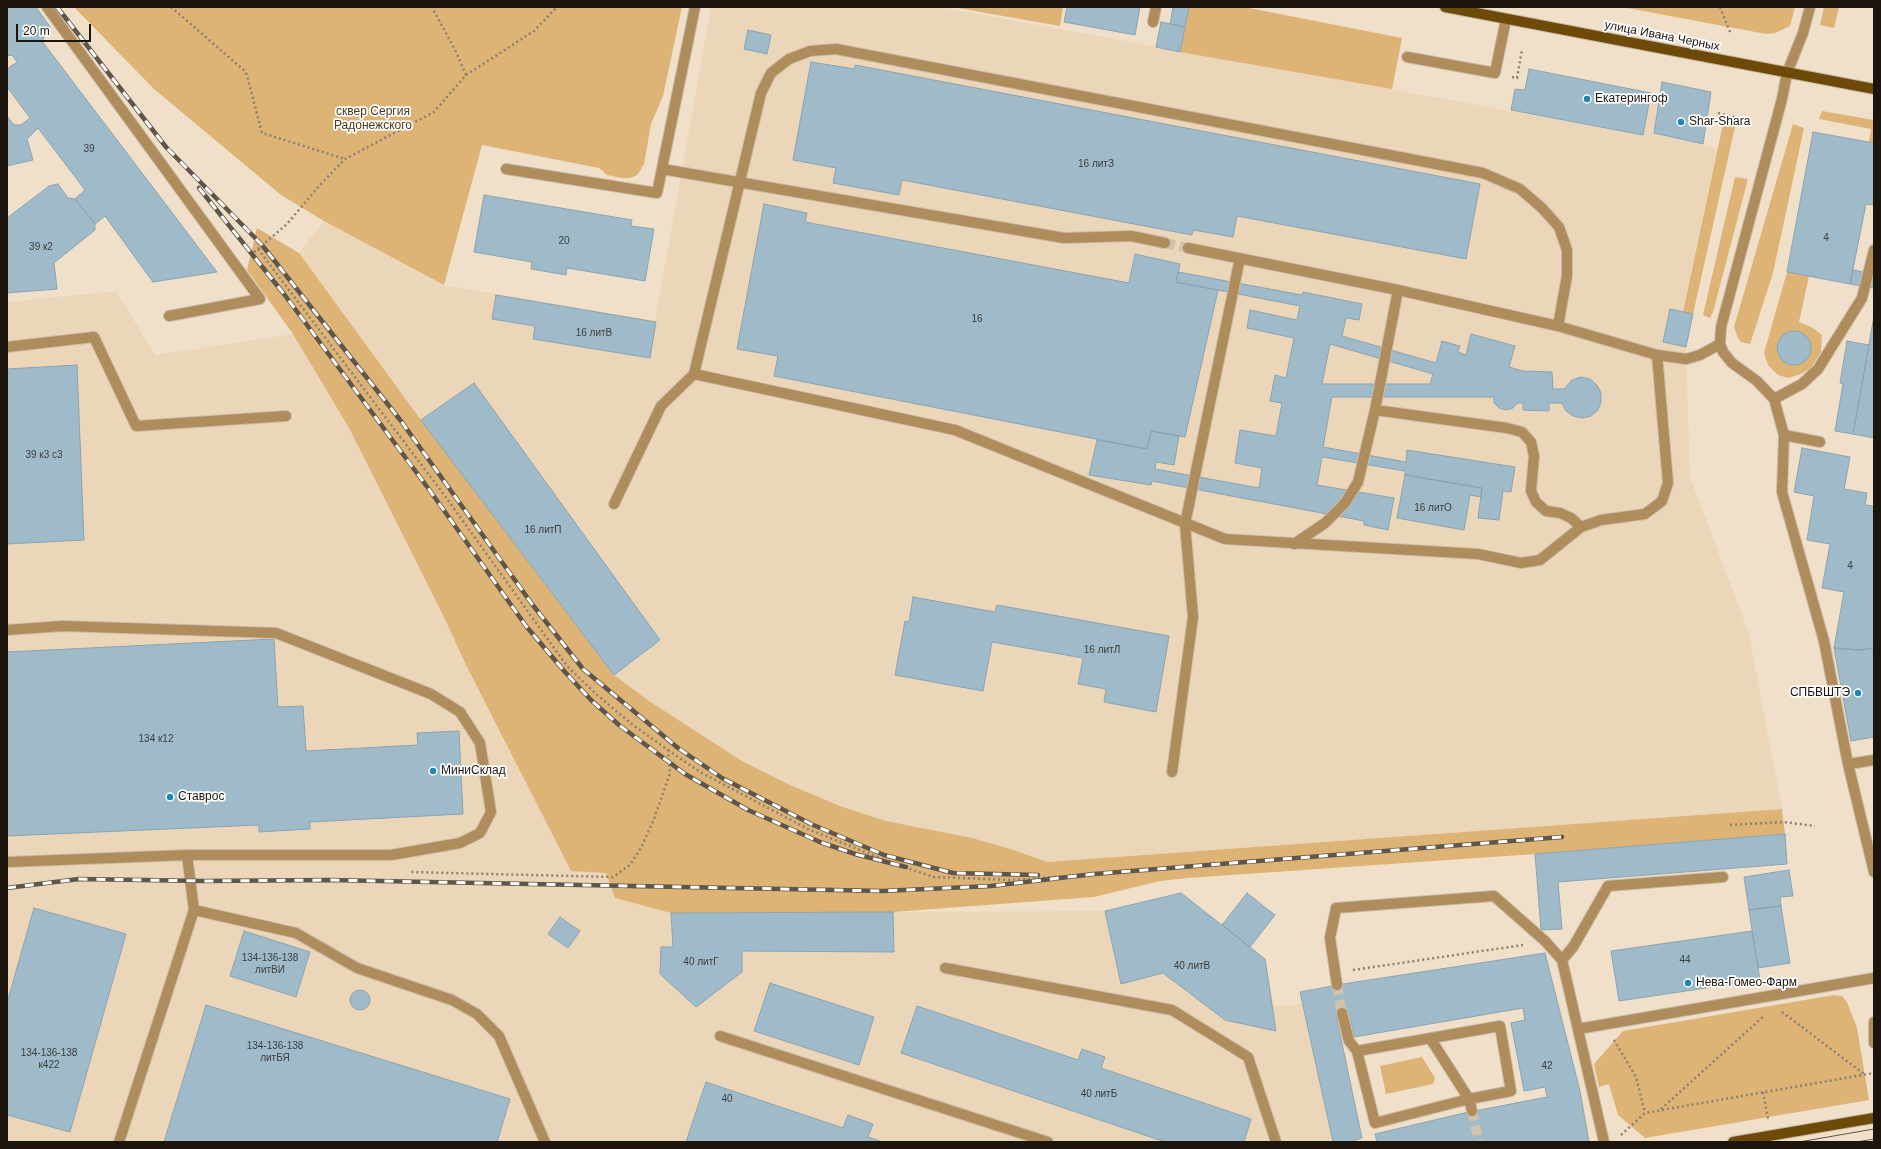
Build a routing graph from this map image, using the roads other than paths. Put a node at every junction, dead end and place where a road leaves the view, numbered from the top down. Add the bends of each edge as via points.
1 (47, 7) edge
2 (695, 7) edge
3 (1156, 7) edge
4 (1445, 7) edge
5 (1810, 7) edge
6 (1506, 19) junction
7 (1153, 22) dead end
8 (1407, 57) dead end
9 (1787, 73) junction
10 (1874, 89) edge
11 (506, 169) dead end
12 (662, 169) junction
13 (739, 182) junction
14 (1165, 243) tunnel mouth
15 (1188, 248) tunnel mouth
16 (1874, 250) edge
17 (1240, 258) junction
18 (1398, 290) junction
19 (169, 316) dead end
20 (1558, 326) junction
21 (1720, 344) junction
22 (7, 347) edge
23 (1657, 355) junction
24 (694, 374) junction
25 (1774, 399) junction
26 (1375, 410) junction
27 (286, 416) dead end
28 (1784, 435) junction
29 (1820, 442) dead end
30 (614, 504) dead end
31 (1185, 524) junction
32 (1581, 527) junction
33 (1294, 544) junction
34 (7, 630) edge
35 (1874, 760) edge
36 (1855, 763) dead end
37 (1172, 772) dead end
38 (187, 855) junction
39 (7, 862) edge
40 (1874, 872) edge
41 (1723, 876) dead end
42 (194, 910) junction
43 (1562, 960) junction
44 (945, 968) dead end
45 (1874, 978) edge
46 (1337, 985) tunnel mouth
47 (1342, 1013) tunnel mouth
48 (1874, 1022) edge
49 (1578, 1029) junction
50 (720, 1036) dead end
51 (1430, 1038) junction
52 (1874, 1044) edge
53 (1357, 1051) junction
54 (1469, 1100) junction
55 (1472, 1111) tunnel mouth
56 (1874, 1118) edge
57 (119, 1142) edge
58 (545, 1142) edge
59 (1048, 1142) edge
60 (1276, 1142) edge
61 (1604, 1142) edge
62 (1733, 1142) edge

1 - 19 street via 260,299
2 - 12 street
3 - 7 street
4 - 6 main road, улица Ивана Черных
5 - 9 street
6 - 8 street via 1495,73
6 - 9 main road, улица Ивана Черных
9 - 10 main road, улица Ивана Черных
9 - 21 street via 1721,327
11 - 12 street via 657,193
12 - 13 street
13 - 14 street via 1064,238 1131,236
13 - 20 street via 761,93 771,73 789,59 810,51 836,49 1484,173 1520,189 1559,227 1567,250 1567,276
13 - 24 street
15 - 17 street
16 - 25 street via 1862,298 1818,369 1802,384
17 - 18 street
17 - 31 street
18 - 20 street
18 - 26 street
20 - 23 street
21 - 23 street via 1686,359
21 - 25 street via 1732,363 1757,381
22 - 27 street via 94,337 136,426
23 - 32 street via 1668,483 1662,501 1645,514 1601,520
24 - 30 street via 661,406
24 - 31 street via 955,430
25 - 28 street
26 - 32 street via 1522,432 1531,442 1534,456 1532,491 1536,502 1546,511 1571,518
26 - 33 street via 1358,482 1345,503 1325,523
28 - 29 street
28 - 40 street via 1782,492 1824,641 1848,764
31 - 33 street via 1226,539
31 - 37 street via 1193,617
32 - 33 street via 1540,560 1521,563 1478,554
34 - 38 street via 63,626 276,633 431,694 460,712 480,743 491,812 480,834 460,844 391,855
35 - 36 street
38 - 39 street
38 - 42 street
41 - 43 street via 1608,886 1573,947
42 - 57 street
42 - 58 street via 296,933 357,968 452,1000 477,1014 499,1036
43 - 46 street via 1545,941 1494,896 1336,908 1330,938
43 - 49 street
44 - 60 street via 1172,1010 1248,1057
45 - 49 street
47 - 53 street via 1349,1041
48 - 52 street
49 - 61 street
50 - 59 street
51 - 53 street
51 - 54 street
51 - 54 street via 1500,1026 1511,1091
53 - 54 street via 1375,1123
54 - 55 street
56 - 62 main road

